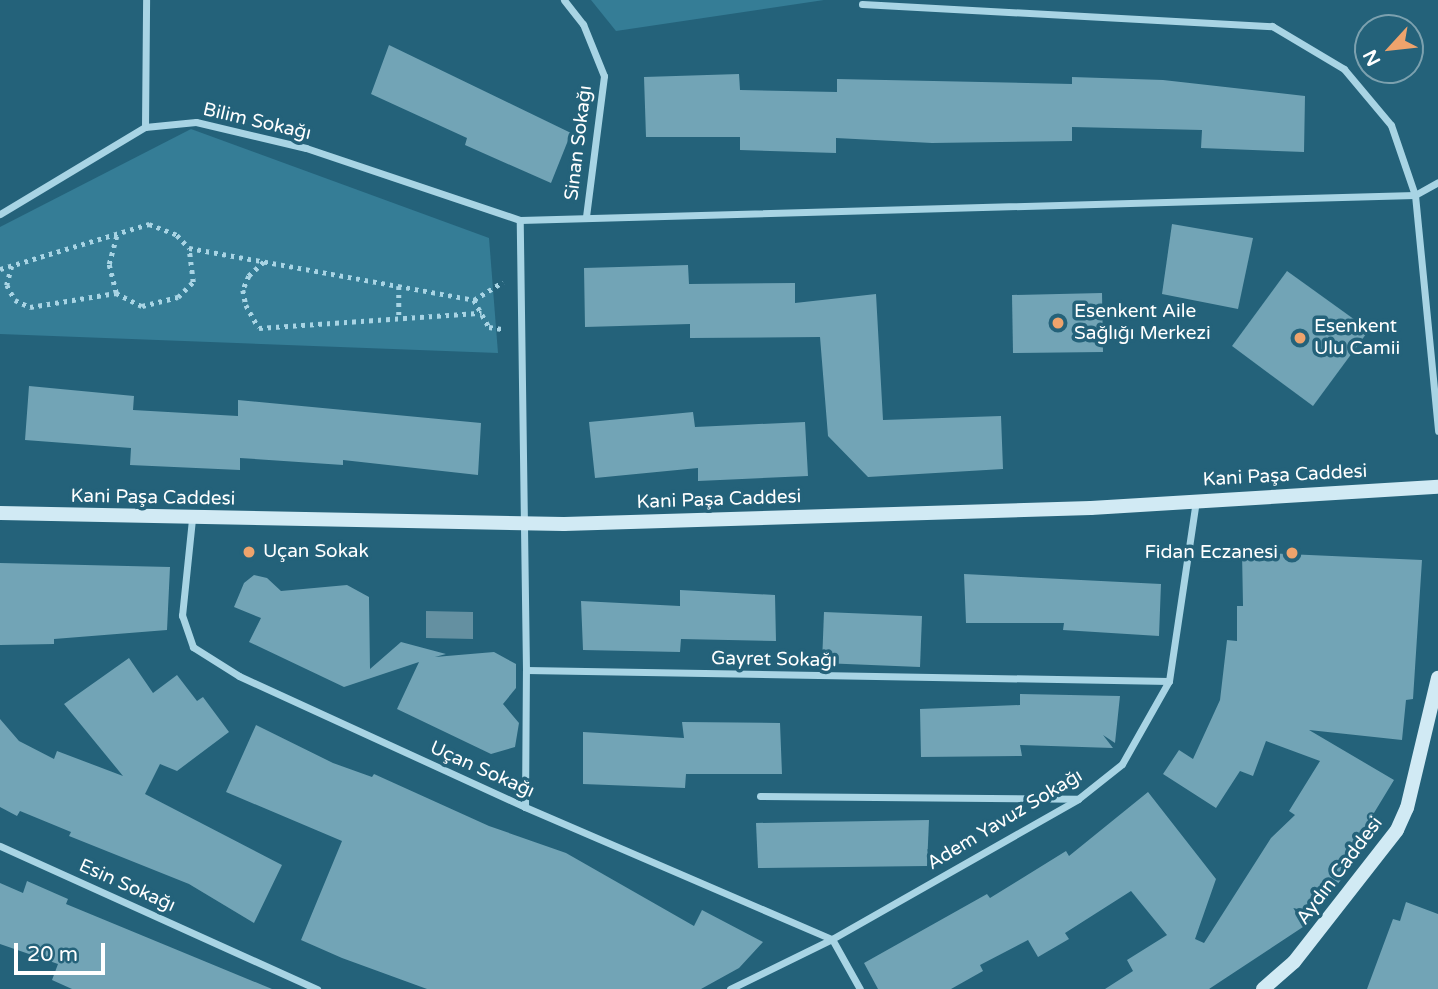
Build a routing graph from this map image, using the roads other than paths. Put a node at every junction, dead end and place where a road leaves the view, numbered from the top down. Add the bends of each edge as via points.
1 (146, 0) edge
2 (564, 0) edge
3 (862, 4) dead end
4 (145, 127) junction
5 (1438, 182) edge
6 (1415, 194) junction
7 (0, 214) edge
8 (586, 215) junction
9 (520, 220) junction
10 (1438, 431) edge
11 (1438, 487) edge
12 (1196, 500) junction
13 (0, 513) edge
14 (192, 519) junction
15 (523, 523) junction
16 (526, 670) junction
17 (1438, 678) edge
18 (1169, 681) junction
19 (760, 796) dead end
20 (1078, 799) junction
21 (525, 807) junction
22 (0, 846) edge
23 (832, 939) junction
24 (317, 989) edge
25 (730, 989) edge
26 (860, 989) edge
27 (1263, 989) edge

1 - 4 street
2 - 8 street, Sinan Sokağı via 583,24 604,76
3 - 6 street via 1272,26 1344,69 1391,125
4 - 7 street, Bilim Sokağı
4 - 9 street, Bilim Sokağı via 196,122 306,148
5 - 6 street
6 - 8 street
6 - 10 street
8 - 9 street
9 - 15 street
11 - 12 street, Kani Paşa Caddesi
12 - 15 street, Kani Paşa Caddesi via 1091,508
12 - 18 street, Adem Yavuz Sokağı
13 - 14 street, Kani Paşa Caddesi
14 - 15 street, Kani Paşa Caddesi
14 - 21 street, Uçan Sokağı via 182,615 193,647 239,676
15 - 16 street
16 - 18 street, Gayret Sokağı
16 - 21 street
17 - 27 street, Aydın Caddesi via 1407,808 1397,830 1294,962
18 - 20 street, Adem Yavuz Sokağı via 1122,764
19 - 20 street
20 - 23 street, Adem Yavuz Sokağı
21 - 23 street, Uçan Sokağı
22 - 24 street, Esin Sokağı
23 - 25 street, Adem Yavuz Sokağı
23 - 26 street

